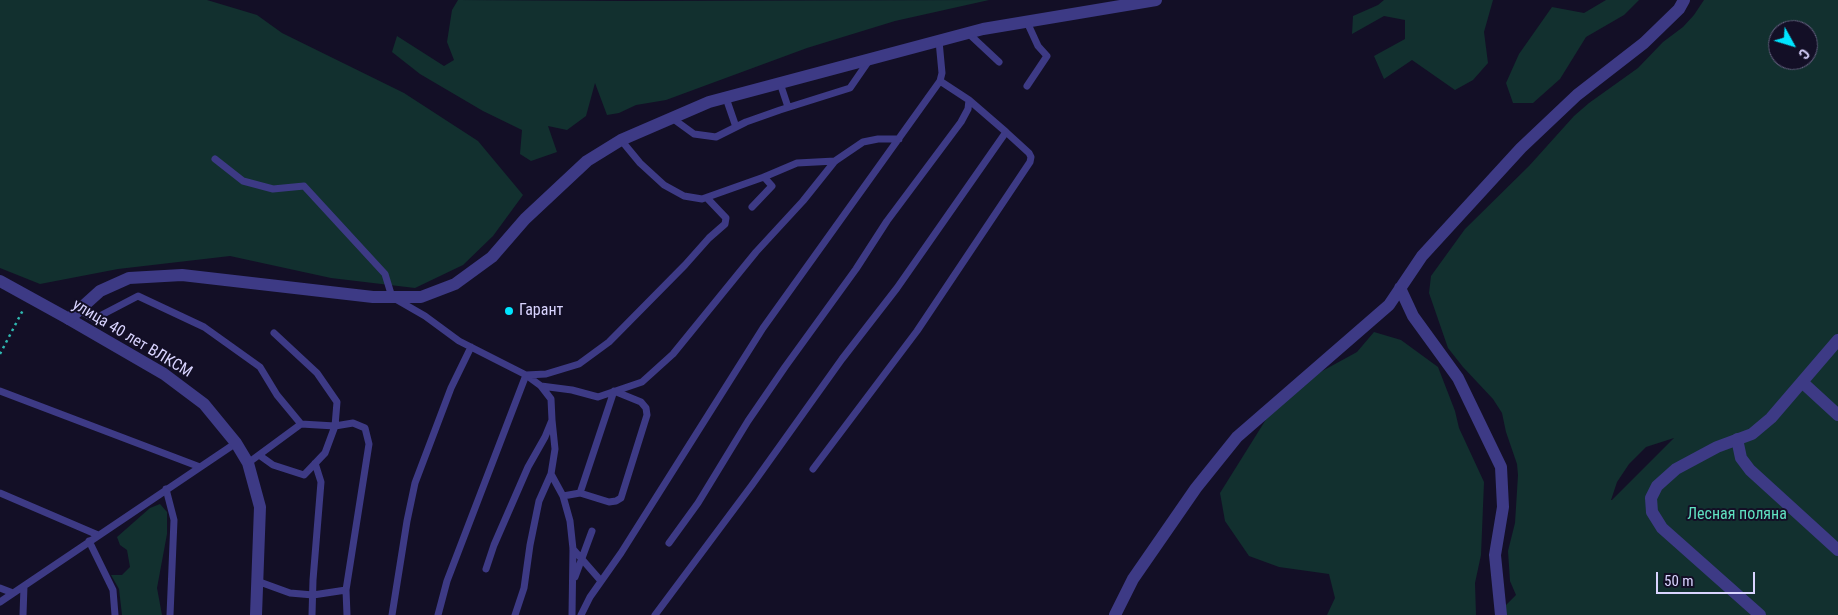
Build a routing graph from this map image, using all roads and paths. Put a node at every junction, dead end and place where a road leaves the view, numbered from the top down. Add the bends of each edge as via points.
1 (1156, 0) edge
2 (1684, 0) edge
3 (1027, 22) junction
4 (968, 33) junction
5 (939, 41) junction
6 (870, 60) junction
7 (999, 62) dead end
8 (940, 81) junction
9 (780, 83) junction
10 (1027, 86) dead end
11 (726, 98) junction
12 (969, 100) junction
13 (788, 107) junction
14 (672, 118) junction
15 (736, 127) junction
16 (1006, 132) junction
17 (899, 139) junction
18 (620, 140) junction
19 (215, 159) dead end
20 (835, 161) junction
21 (764, 177) junction
22 (707, 198) junction
23 (752, 206) dead end
24 (0, 281) edge
25 (1400, 288) junction
26 (392, 297) junction
27 (23, 310) dead end
28 (79, 310) junction
29 (69, 319) junction
30 (274, 333) dead end
31 (1838, 340) edge
32 (471, 347) junction
33 (0, 354) edge
34 (526, 375) junction
35 (1802, 382) junction
36 (541, 386) junction
37 (0, 391) edge
38 (614, 391) junction
39 (1838, 415) edge
40 (552, 420) junction
41 (301, 424) junction
42 (335, 426) junction
43 (1737, 439) junction
44 (236, 442) junction
45 (259, 455) junction
46 (248, 463) junction
47 (315, 463) junction
48 (200, 467) junction
49 (814, 469) dead end
50 (551, 474) junction
51 (166, 489) junction
52 (0, 493) edge
53 (580, 493) junction
54 (563, 496) junction
55 (592, 532) dead end
56 (98, 535) junction
57 (89, 541) junction
58 (669, 543) dead end
59 (574, 549) junction
60 (1838, 550) edge
61 (582, 559) junction
62 (486, 568) dead end
63 (574, 579) junction
64 (257, 581) junction
65 (600, 581) junction
66 (24, 586) junction
67 (0, 588) edge
68 (346, 590) junction
69 (13, 593) junction
70 (313, 595) junction
71 (0, 602) edge
72 (23, 615) edge
73 (114, 615) edge
74 (170, 615) edge
75 (256, 615) edge
76 (312, 615) edge
77 (348, 615) edge
78 (392, 615) edge
79 (438, 615) edge
80 (514, 615) edge
81 (572, 615) edge
82 (581, 615) edge
83 (655, 615) edge
84 (1115, 615) edge
85 (1501, 615) edge
86 (1760, 615) edge

1 - 3 street
2 - 25 street via 1644,43 1577,95 1521,148 1422,256
3 - 4 street
3 - 10 lane via 1038,46 1047,56
4 - 5 street
4 - 7 lane
5 - 6 street
5 - 8 lane
6 - 9 street
6 - 13 lane via 850,88
8 - 12 lane
8 - 17 lane
9 - 11 street
9 - 13 lane
11 - 14 street
11 - 15 lane
12 - 16 lane
12 - 58 lane via 961,122 785,367
13 - 15 lane
14 - 15 lane via 694,134 716,137
14 - 18 street
16 - 49 lane via 1029,153 1030,162 917,331
16 - 83 lane via 898,288 842,359
17 - 20 lane via 863,142
17 - 65 lane via 763,328
18 - 22 lane via 664,185 684,196
18 - 26 street via 587,161 525,219 492,257 455,284 421,297
19 - 26 lane via 243,181 272,189 304,186 385,274
20 - 21 lane via 797,163
20 - 38 lane via 673,354 642,382
21 - 22 lane
21 - 23 lane via 772,186
22 - 34 lane via 726,218 725,224 609,342 579,364 546,374
24 - 29 street, улица 40 лет ВЛКСМ
25 - 84 street via 1389,305 1237,437 1196,488 1133,579
25 - 85 street via 1413,316 1458,378 1501,467 1503,507 1495,556
26 - 28 street via 182,275 129,278 100,292
26 - 32 lane
27 - 33 path
28 - 29 street
28 - 41 lane via 94,319 138,296 204,327 260,367 277,395
29 - 44 street, улица 40 лет ВЛКСМ via 164,374 204,404
30 - 42 lane via 317,373 337,402
31 - 35 street
32 - 34 lane
32 - 78 lane via 451,388 415,483
34 - 36 lane
34 - 79 lane via 447,581
35 - 39 street
35 - 43 street via 1771,418 1752,434
36 - 38 lane via 598,397
36 - 40 lane via 551,399
37 - 48 lane
38 - 53 lane
38 - 53 lane via 641,402 647,415 621,498 610,502
40 - 50 lane via 555,449
40 - 62 lane via 528,467
41 - 42 lane
41 - 45 lane
42 - 47 lane via 325,452
42 - 68 lane via 353,423 365,428 369,444
43 - 60 street via 1741,458 1750,470
43 - 86 street via 1676,468 1657,486 1651,498 1652,512 1662,528
44 - 46 street, улица 40 лет ВЛКСМ
44 - 48 lane
45 - 46 lane
45 - 47 lane via 273,465 304,474
46 - 64 street, улица 40 лет ВЛКСМ via 260,507
47 - 70 lane via 321,482
48 - 51 lane
50 - 54 lane
50 - 80 lane via 539,501 524,588
51 - 56 lane
51 - 74 lane via 174,520
52 - 56 lane
53 - 54 lane
54 - 59 lane
55 - 61 lane
56 - 57 lane
57 - 66 lane
57 - 73 lane via 113,590
59 - 61 lane
59 - 63 lane
61 - 63 lane
61 - 65 lane
63 - 81 lane
64 - 70 lane via 290,593
64 - 75 street, улица 40 лет ВЛКСМ
65 - 82 lane
66 - 69 lane
66 - 72 lane
67 - 69 lane
68 - 70 lane
68 - 77 lane
69 - 71 lane
70 - 76 lane

